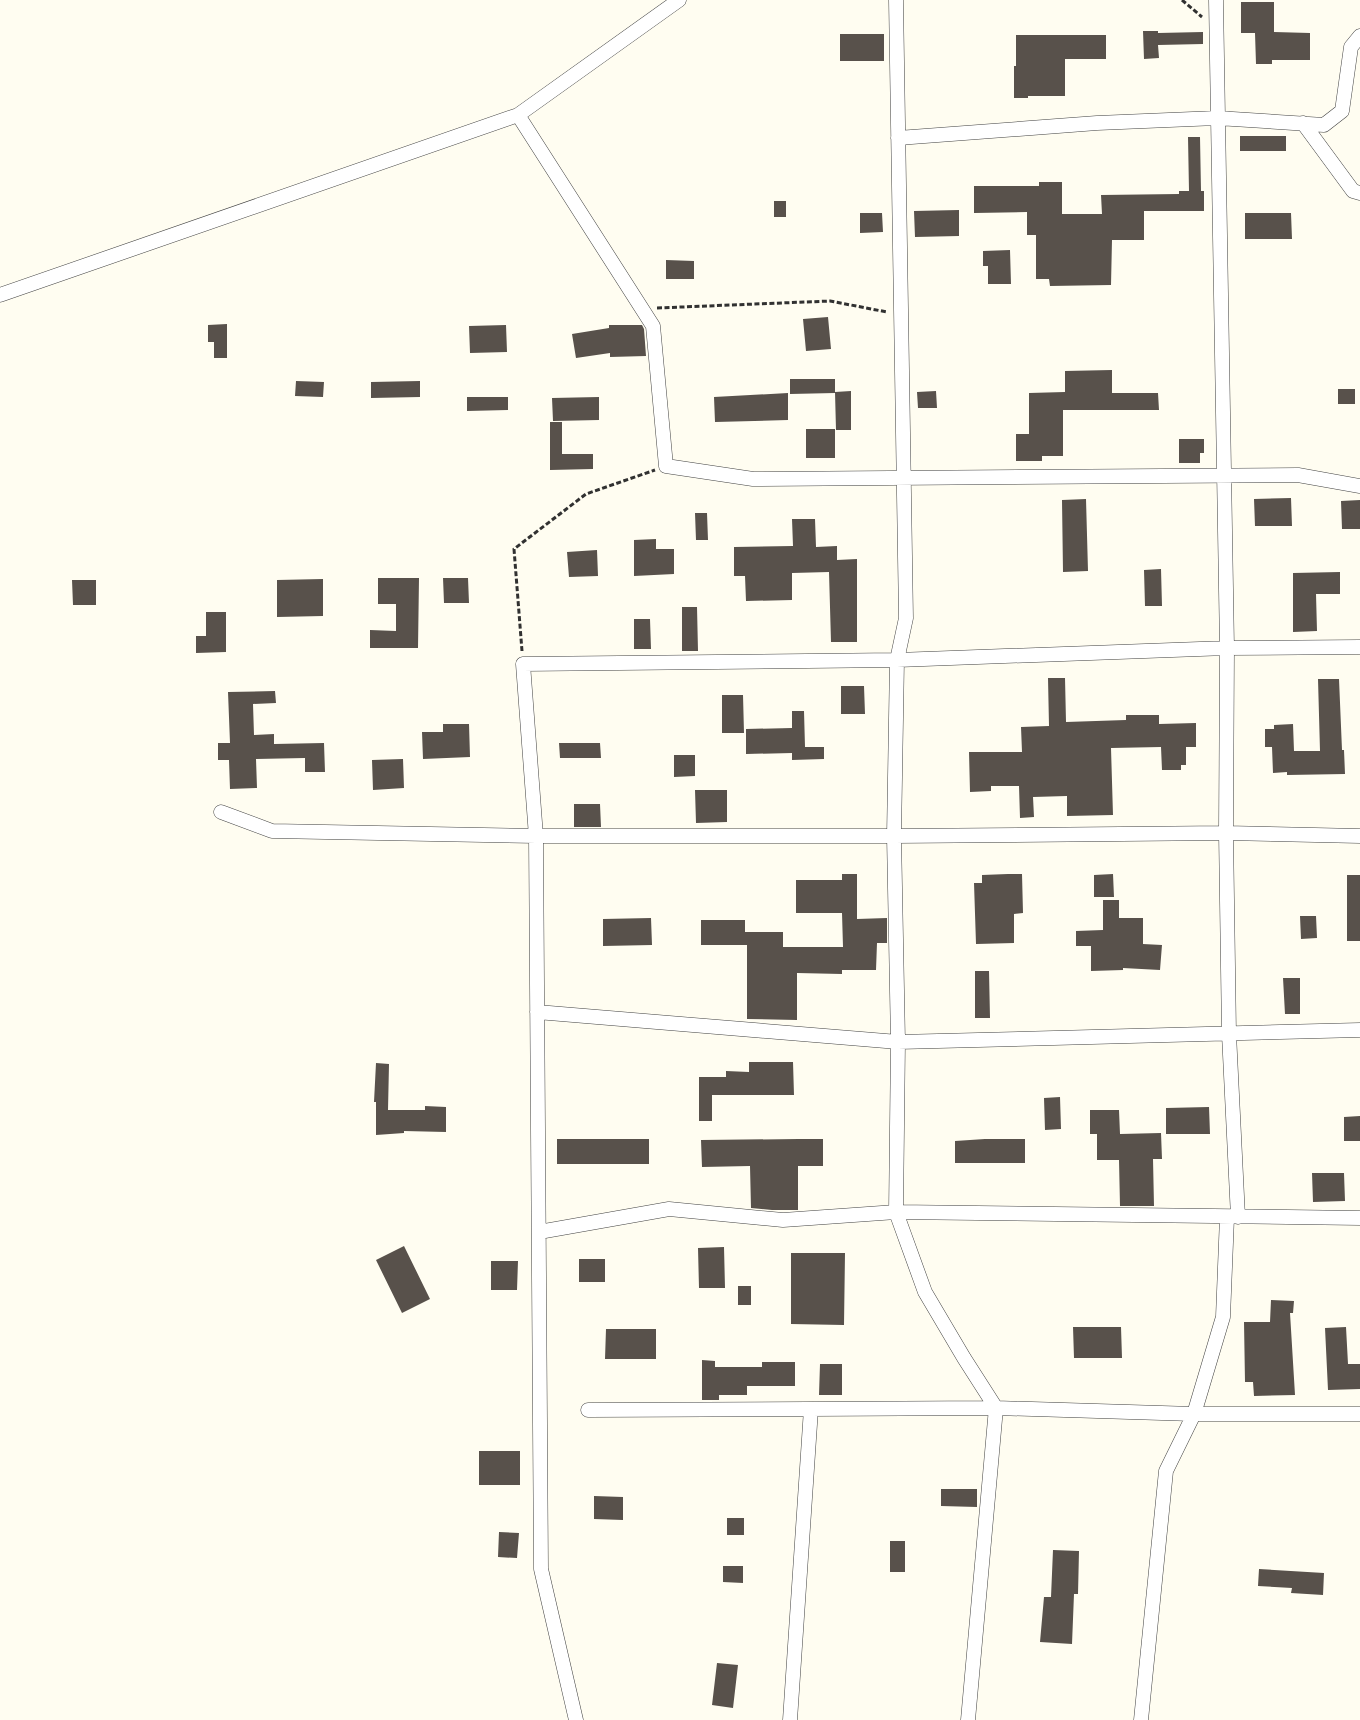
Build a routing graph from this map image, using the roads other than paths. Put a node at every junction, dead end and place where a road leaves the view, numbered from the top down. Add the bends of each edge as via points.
1 (679, 0) edge
2 (896, 0) edge
3 (1216, 0) edge
4 (1360, 36) edge
5 (518, 115) junction
6 (1217, 118) junction
7 (1303, 124) junction
8 (898, 138) junction
9 (1360, 193) edge
10 (0, 295) edge
11 (1224, 477) junction
12 (903, 478) junction
13 (1360, 486) edge
14 (1360, 647) edge
15 (1227, 648) junction
16 (897, 660) junction
17 (221, 812) dead end
18 (1226, 833) junction
19 (536, 836) junction
20 (894, 836) junction
21 (1360, 836) edge
22 (537, 1012) junction
23 (1360, 1030) edge
24 (1229, 1034) junction
25 (898, 1042) junction
26 (896, 1212) junction
27 (1233, 1217) junction
28 (1360, 1218) edge
29 (539, 1232) junction
30 (996, 1408) junction
31 (811, 1409) junction
32 (588, 1410) dead end
33 (1194, 1414) junction
34 (1360, 1414) edge
35 (576, 1720) edge
36 (790, 1720) edge
37 (968, 1720) edge
38 (1141, 1720) edge

1 - 5 street
2 - 8 street
3 - 6 street
4 - 7 street via 1351,47 1342,111 1324,125
5 - 10 street
5 - 12 street via 653,326 666,466 753,480
6 - 7 street
6 - 8 street via 1097,123
6 - 11 street
7 - 9 street via 1353,191
8 - 12 street
11 - 12 street
11 - 13 street via 1298,475
11 - 15 street
12 - 16 street via 906,618
14 - 15 street
15 - 16 street
15 - 18 street
16 - 19 street via 523,664
16 - 20 street
17 - 19 street via 272,831
18 - 20 street
18 - 21 street
18 - 24 street
19 - 20 street
19 - 22 street
20 - 25 street
22 - 25 street
22 - 29 street
23 - 24 street
24 - 25 street
24 - 27 street
25 - 26 street
26 - 27 street
26 - 29 street via 782,1220 669,1209
26 - 30 street via 925,1292
27 - 28 street
27 - 33 street via 1223,1317
29 - 35 street via 541,1569
30 - 31 street
30 - 33 street
30 - 37 street
31 - 32 street
31 - 36 street
33 - 34 street
33 - 38 street via 1166,1471

